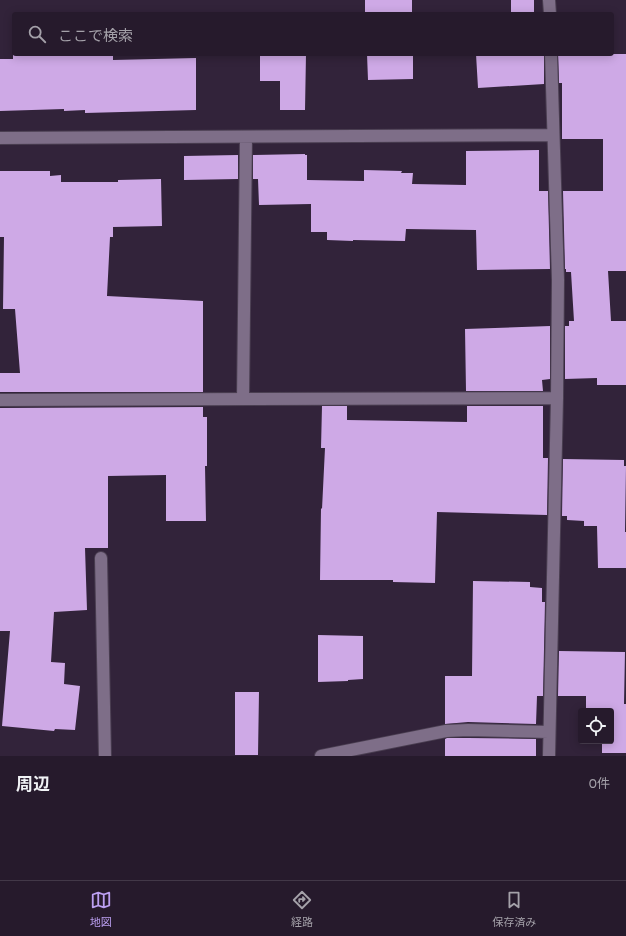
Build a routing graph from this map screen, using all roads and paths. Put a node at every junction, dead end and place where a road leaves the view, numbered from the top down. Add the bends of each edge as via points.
1 (549, 0) edge
2 (550, 12) edge
3 (551, 56) edge
4 (553, 135) junction
5 (246, 136) junction
6 (0, 138) edge
7 (557, 398) junction
8 (243, 399) junction
9 (0, 400) edge
10 (101, 558) dead end
11 (549, 732) junction
12 (105, 756) edge
13 (321, 756) edge
14 (549, 756) edge

1 - 2 street
3 - 4 street
4 - 5 street
4 - 7 street via 558,280
5 - 6 street
5 - 8 street
7 - 8 street
7 - 11 street
8 - 9 street
10 - 12 street
11 - 13 street via 446,731
11 - 14 street

